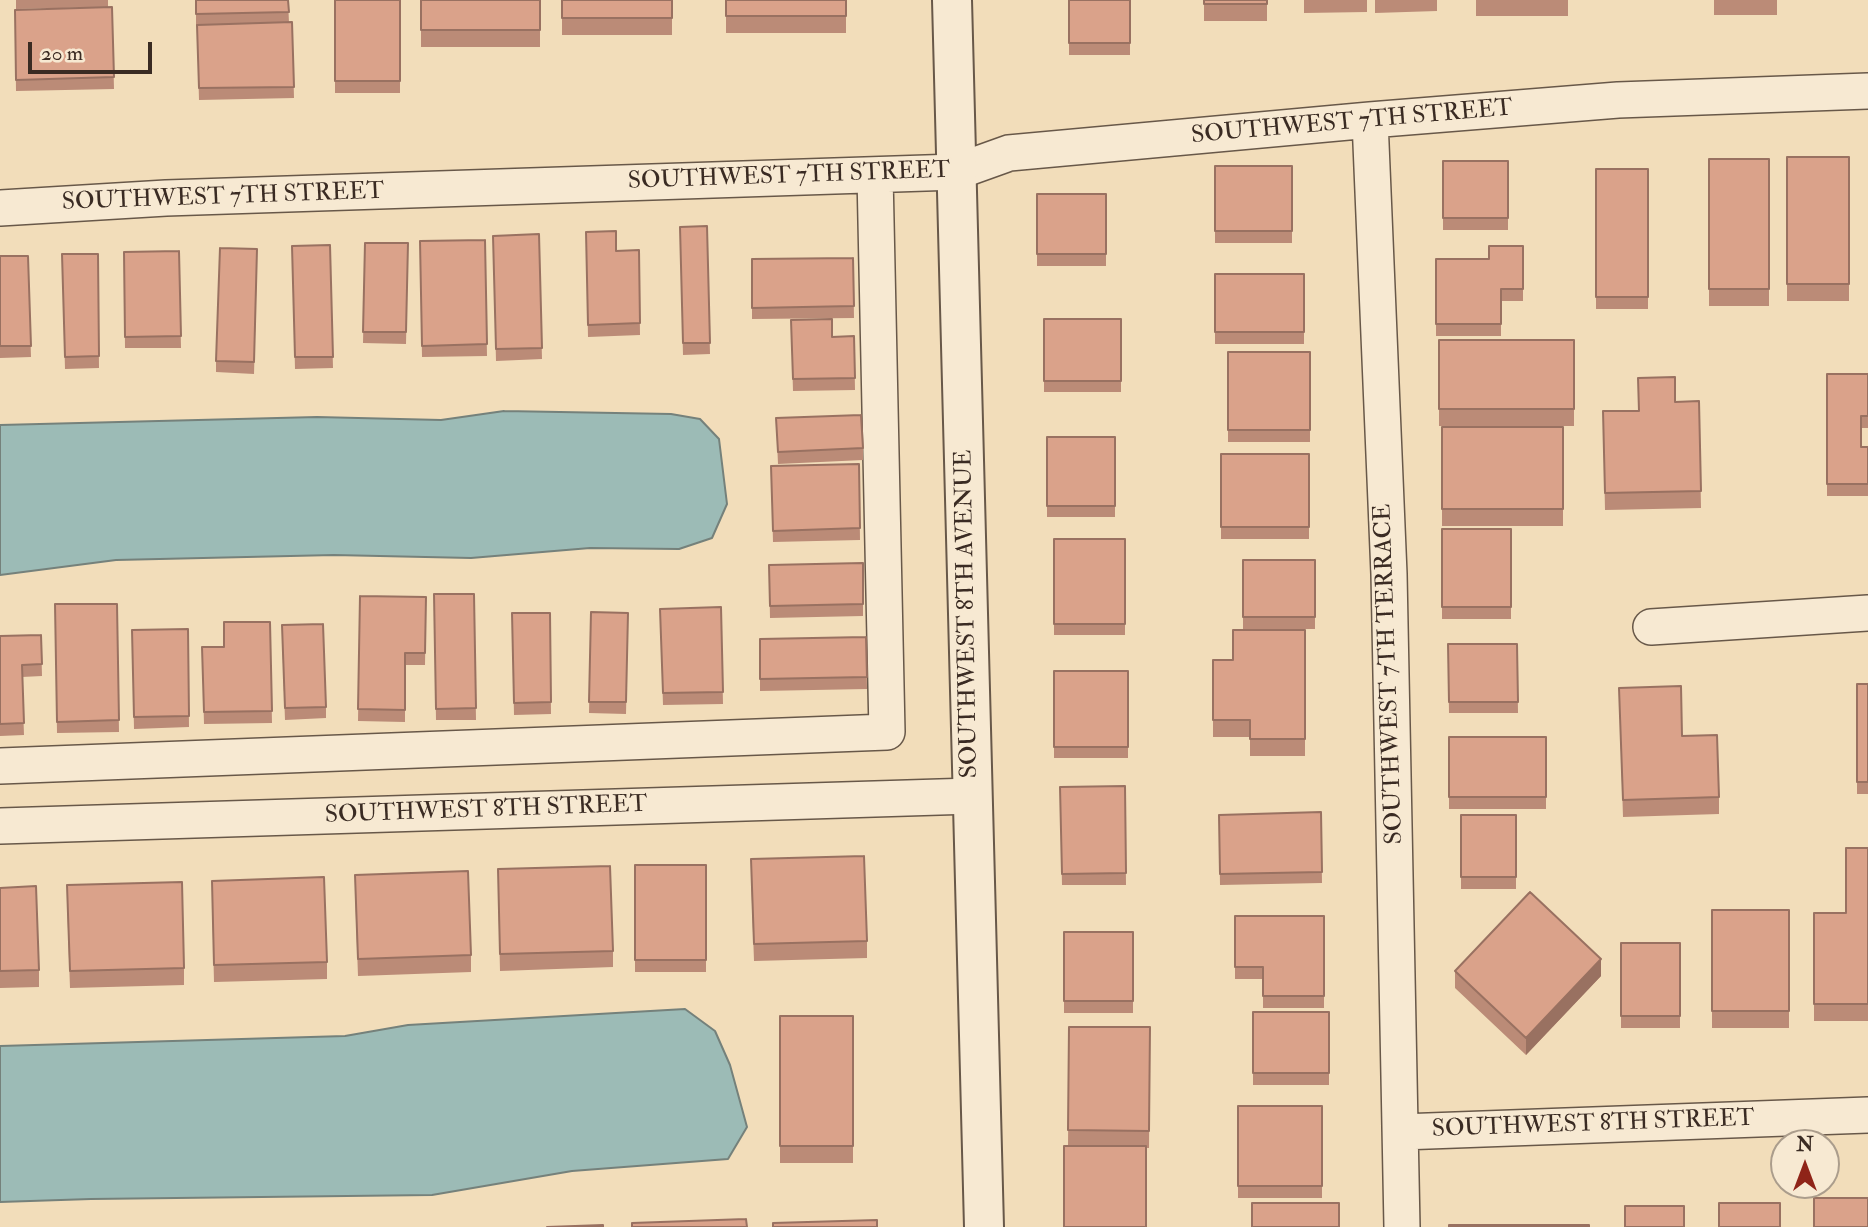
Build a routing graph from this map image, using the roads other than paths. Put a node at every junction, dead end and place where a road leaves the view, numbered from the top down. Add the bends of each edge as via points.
1 (952, 0) edge
2 (1868, 91) edge
3 (1370, 120) junction
4 (956, 172) junction
5 (875, 175) junction
6 (0, 208) edge
7 (1868, 613) edge
8 (1651, 627) dead end
9 (0, 766) edge
10 (972, 796) junction
11 (0, 826) edge
12 (1868, 1115) edge
13 (1401, 1132) junction
14 (984, 1227) edge
15 (1402, 1227) edge

1 - 4 street, SOUTHWEST 8TH AVENUE
2 - 3 street, SOUTHWEST 7TH STREET via 1618,100
3 - 4 street, SOUTHWEST 7TH STREET via 1009,153
3 - 13 street, SOUTHWEST 7TH TERRACE via 1389,574
4 - 5 street, SOUTHWEST 7TH STREET
4 - 10 street, SOUTHWEST 8TH AVENUE
5 - 6 street, SOUTHWEST 7TH STREET via 166,198
5 - 9 street via 887,732
7 - 8 street
10 - 11 street, SOUTHWEST 8TH STREET
10 - 14 street, SOUTHWEST 8TH AVENUE
12 - 13 street, SOUTHWEST 8TH STREET
13 - 15 street, SOUTHWEST 7TH TERRACE

